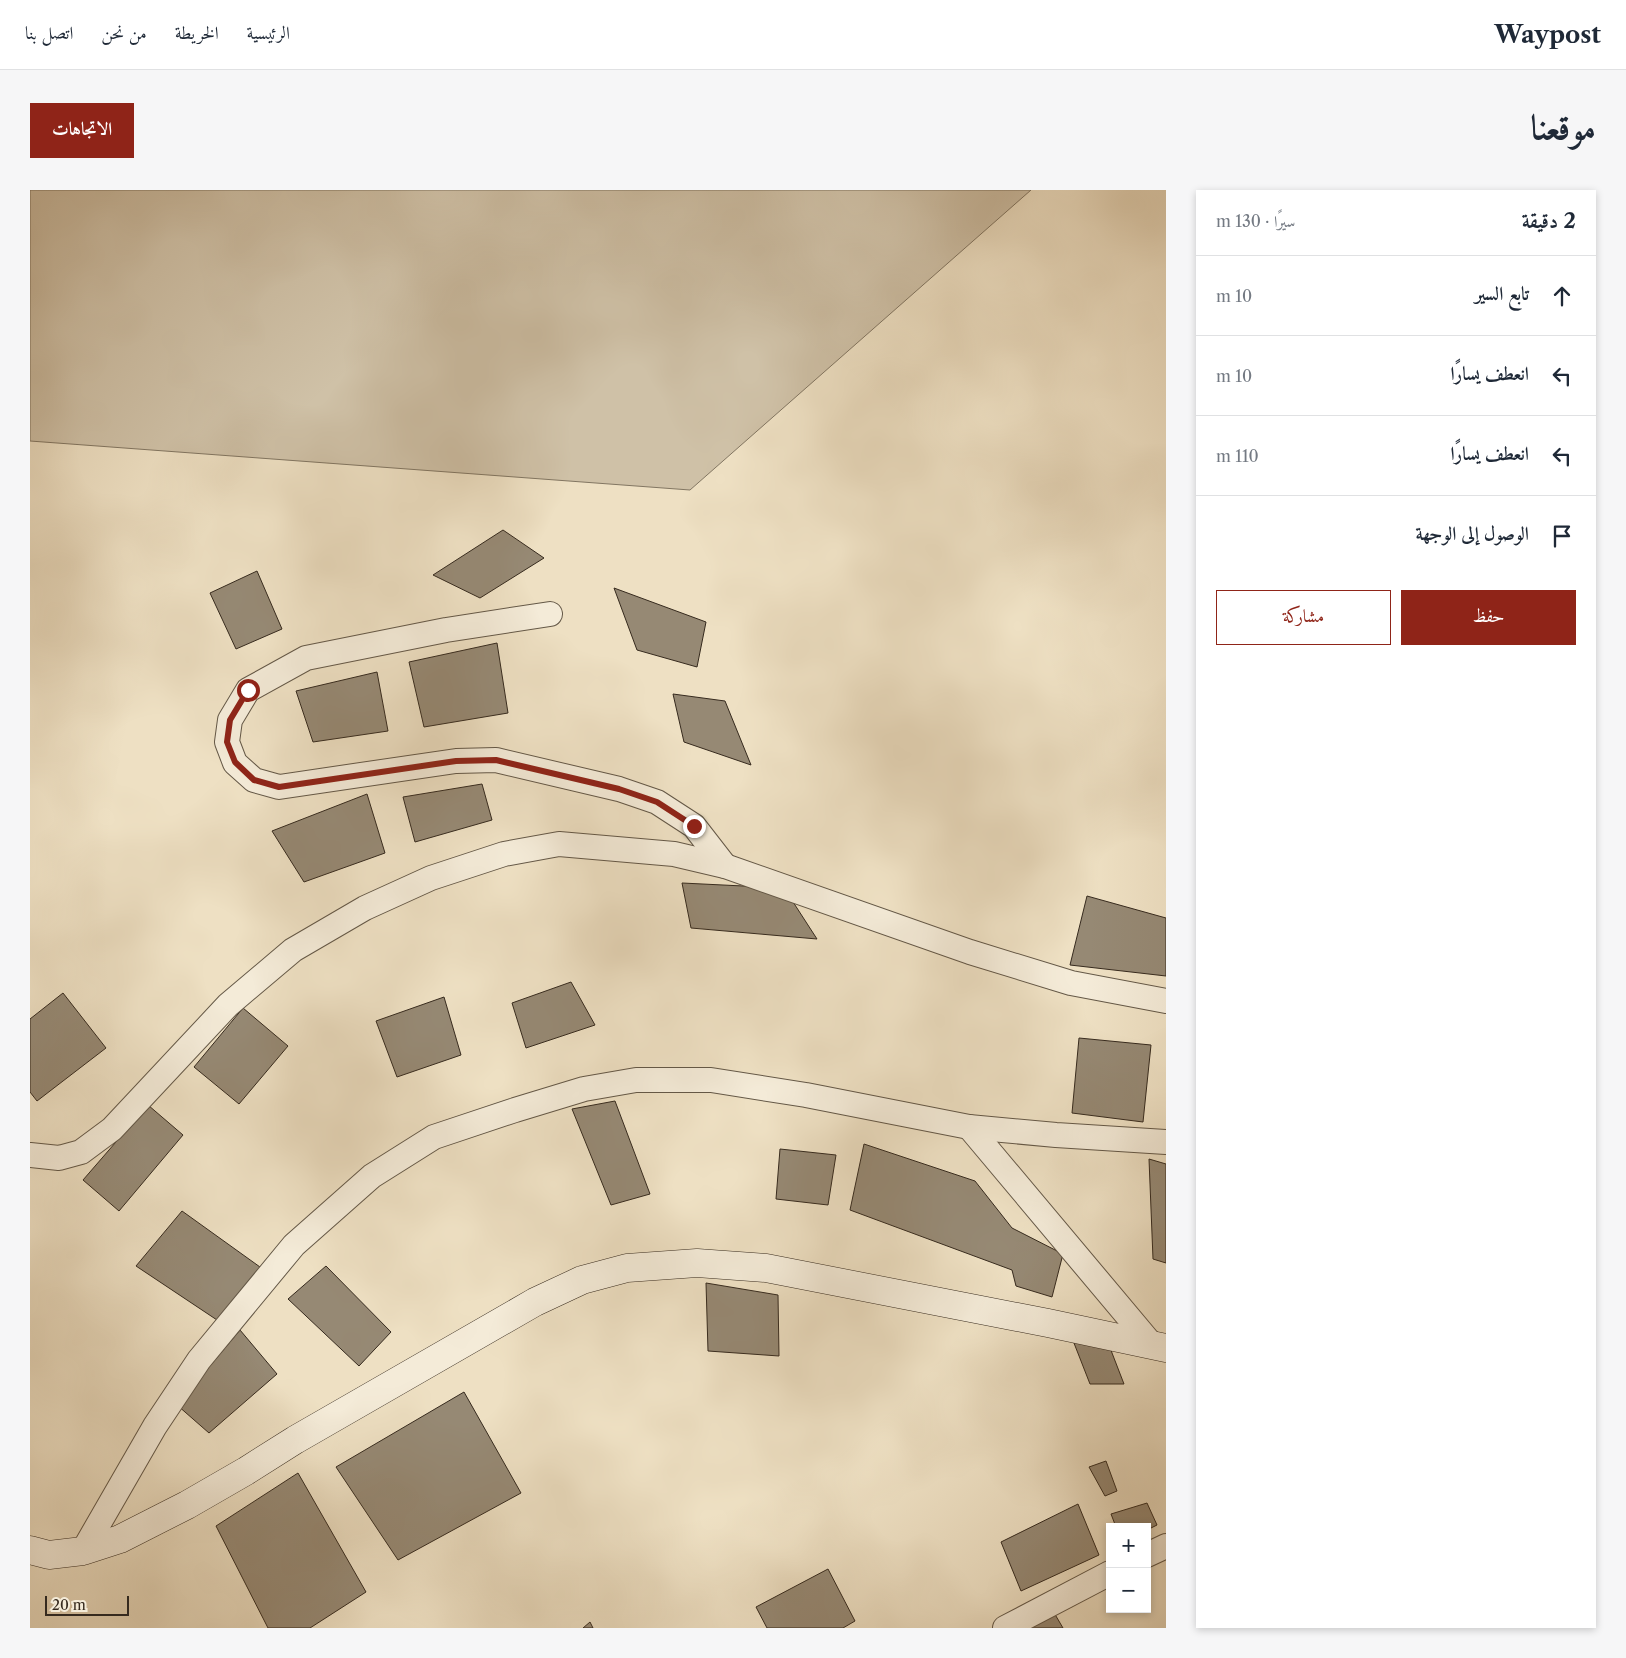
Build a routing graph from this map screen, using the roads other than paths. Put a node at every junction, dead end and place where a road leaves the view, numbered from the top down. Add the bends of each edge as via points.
1 (550, 614) dead end
2 (725, 866) junction
3 (1166, 1001) edge
4 (970, 1127) junction
5 (1166, 1142) edge
6 (30, 1155) edge
7 (1159, 1347) edge
8 (1166, 1546) edge
9 (30, 1550) edge
10 (83, 1551) junction
11 (1151, 1553) edge
12 (1106, 1575) edge
13 (1004, 1628) edge

1 - 2 street via 446,630 306,658 248,690 230,720 227,742 235,762 254,780 279,787 456,761 496,760 619,789 657,802 694,826
2 - 3 street via 970,952 1071,983
2 - 6 street via 674,854 559,844 504,854 431,878 365,908 293,950 228,1005 112,1129 81,1152 59,1158
4 - 5 street
4 - 7 street
4 - 10 street via 711,1080 636,1080 584,1089 434,1137 372,1176 294,1245 199,1360 155,1426
7 - 10 street via 766,1268 697,1263 627,1268 582,1280 535,1302 187,1505 120,1539
8 - 11 street
9 - 10 street via 49,1555
12 - 13 street

